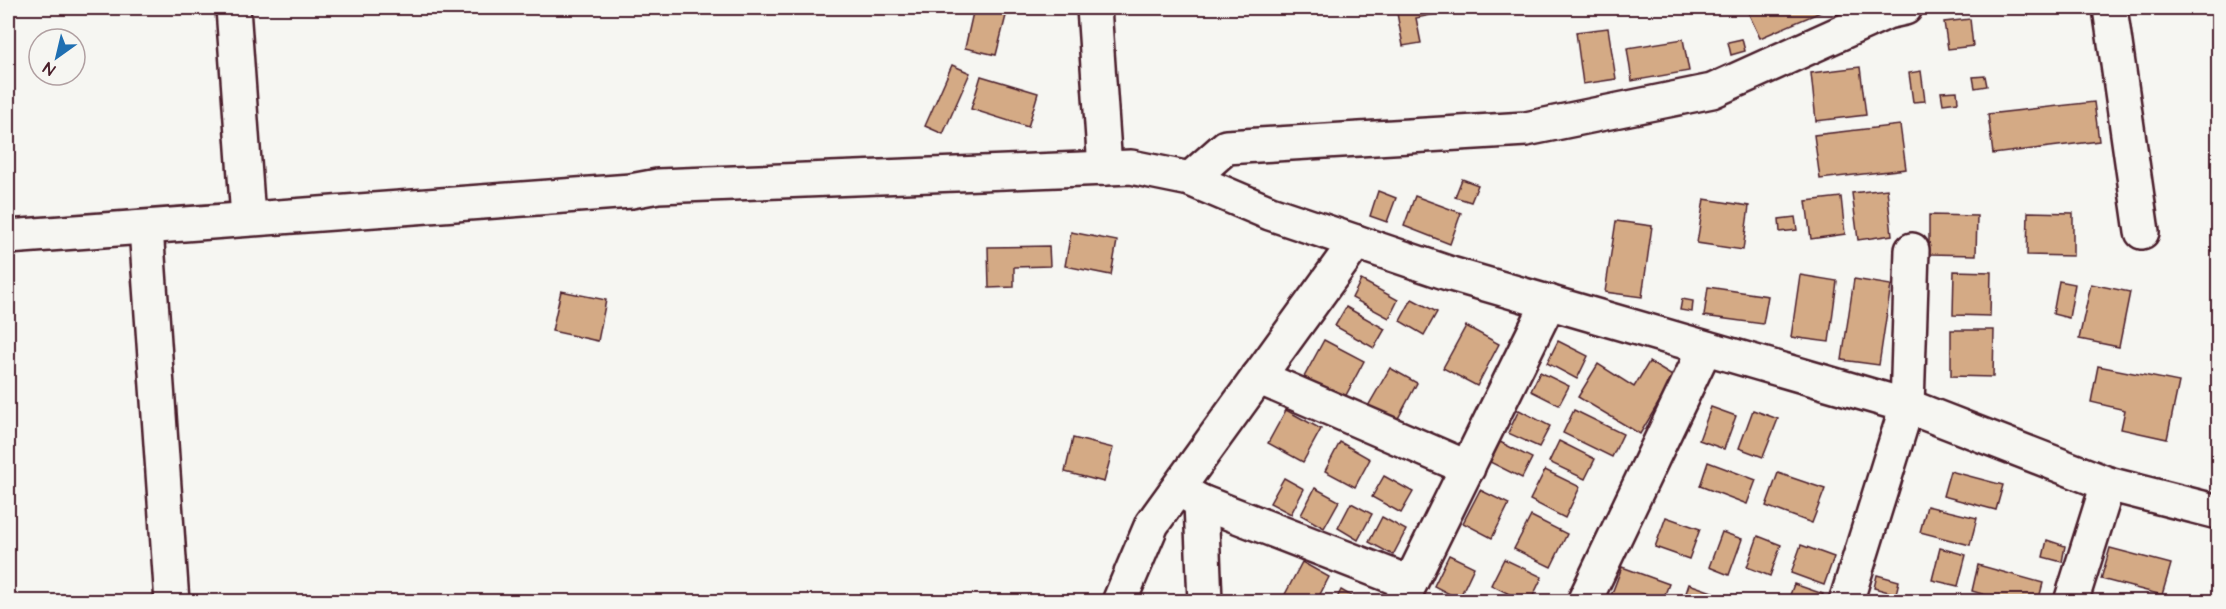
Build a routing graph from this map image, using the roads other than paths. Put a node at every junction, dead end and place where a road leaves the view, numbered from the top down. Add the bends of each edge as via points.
1 (233, 8) edge
2 (1094, 8) edge
3 (1905, 8) edge
4 (2110, 8) edge
5 (1105, 168) junction
6 (1190, 179) junction
7 (248, 218) junction
8 (146, 228) junction
9 (2142, 232) dead end
10 (8, 237) edge
11 (1356, 242) junction
12 (1912, 250) dead end
13 (1549, 302) junction
14 (1705, 348) junction
15 (1258, 377) junction
16 (1907, 406) junction
17 (1468, 468) junction
18 (2108, 484) junction
19 (1190, 496) junction
20 (2218, 512) edge
21 (1406, 592) edge
22 (172, 602) edge
23 (1119, 602) edge
24 (1204, 602) edge
25 (1584, 602) edge
26 (1846, 602) edge
27 (2071, 602) edge

1 - 7 street
2 - 5 street
3 - 6 street via 1887,12 1712,91 1526,129 1226,147
4 - 9 street
5 - 6 street via 1131,167
5 - 7 street via 658,186
6 - 11 street via 1270,213
7 - 8 street
8 - 10 street
8 - 22 street
11 - 13 street
11 - 15 street
12 - 16 street
13 - 14 street
13 - 17 street
14 - 16 street
14 - 25 street
15 - 17 street
15 - 19 street
16 - 18 street
16 - 26 street
17 - 21 street
18 - 20 street
18 - 27 street
19 - 21 street
19 - 23 street via 1152,525
19 - 24 street

